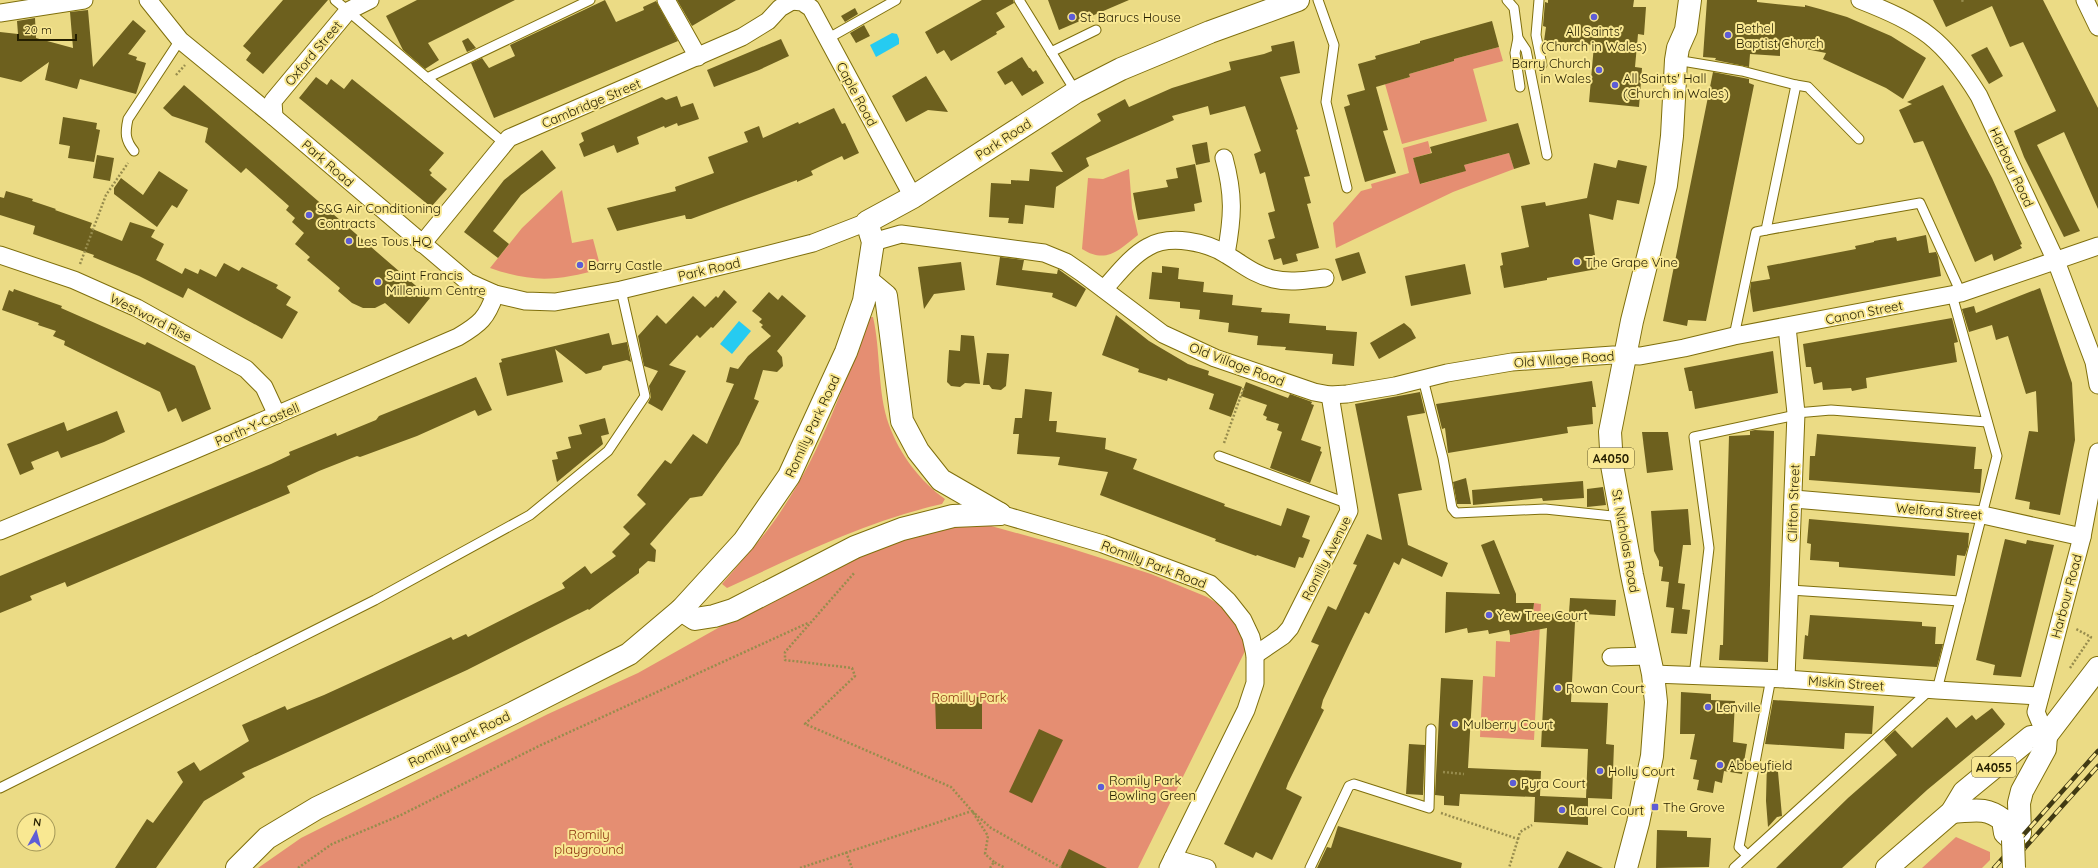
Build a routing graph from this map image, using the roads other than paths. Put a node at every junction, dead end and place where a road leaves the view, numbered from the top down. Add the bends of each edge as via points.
1 (84, 0) edge
2 (148, 0) edge
3 (335, 0) edge
4 (370, 0) edge
5 (590, 0) edge
6 (666, 0) edge
7 (896, 0) edge
8 (1019, 0) edge
9 (1298, 0) edge
10 (1318, 0) edge
11 (1507, 0) edge
12 (1539, 0) edge
13 (1675, 0) edge
14 (1690, 0) edge
15 (1860, 0) edge
16 (2085, 0) edge
17 (792, 1) edge
18 (348, 11) junction
19 (0, 14) edge
20 (2098, 27) edge
21 (1096, 30) dead end
22 (1518, 38) junction
23 (827, 39) junction
24 (180, 40) junction
25 (1051, 52) junction
26 (1677, 54) junction
27 (698, 57) junction
28 (1542, 65) dead end
29 (426, 78) junction
30 (1796, 85) junction
31 (1520, 87) dead end
32 (1076, 92) junction
33 (274, 117) junction
34 (1859, 138) dead end
35 (504, 143) junction
36 (134, 151) road end
37 (1547, 155) dead end
38 (1224, 158) dead end
39 (1347, 188) dead end
40 (913, 198) junction
41 (1766, 230) junction
42 (870, 232) junction
43 (422, 244) junction
44 (2098, 246) edge
45 (1226, 254) junction
46 (0, 256) edge
47 (2056, 261) junction
48 (1325, 278) dead end
49 (868, 281) junction
50 (1104, 289) junction
51 (621, 290) junction
52 (495, 294) junction
53 (1957, 294) junction
54 (1786, 327) junction
55 (1734, 336) junction
56 (1625, 355) junction
57 (1423, 379) junction
58 (2098, 385) edge
59 (1330, 395) junction
60 (1796, 414) junction
61 (277, 415) junction
62 (1987, 422) junction
63 (2098, 452) edge
64 (1219, 456) road end
65 (1794, 499) junction
66 (1350, 504) junction
67 (1000, 514) junction
68 (1983, 515) junction
69 (1622, 517) junction
70 (0, 531) edge
71 (2082, 537) junction
72 (1790, 590) junction
73 (1960, 602) junction
74 (681, 610) junction
75 (1255, 655) junction
76 (1611, 657) dead end
77 (1651, 665) junction
78 (2098, 668) edge
79 (1694, 676) junction
80 (1779, 679) junction
81 (1933, 690) junction
82 (2041, 691) junction
83 (1431, 729) dead end
84 (2046, 736) junction
85 (0, 788) edge
86 (1952, 812) junction
87 (2013, 840) junction
88 (1747, 855) junction
89 (1171, 863) edge
90 (237, 868) edge
91 (1207, 868) edge
92 (1310, 868) edge
93 (1626, 868) edge
94 (1734, 868) edge
95 (1887, 868) edge
96 (2014, 868) edge

1 - 19 street
2 - 24 street, Park Road
3 - 18 lane
4 - 18 street, Oxford Street
5 - 29 lane
6 - 27 street
7 - 23 lane
8 - 25 lane
9 - 32 street, Park Road via 1203,35 1121,69
10 - 39 lane via 1334,45 1326,102
11 - 22 lane via 1514,8
12 - 28 lane via 1536,35
13 - 26 street, St. Nicholas Road / A4050 via 1674,29
14 - 26 street, St. Nicholas Road / A4050 via 1686,30
15 - 47 street, Harbour Road via 1897,14 1928,34 1948,51 1964,72 1979,96
16 - 20 street
17 - 23 street, Caple Road via 802,2 811,8
17 - 27 street, Cambridge Street via 780,8 768,21 742,37
18 - 29 lane
18 - 33 street, Oxford Street via 273,102
21 - 25 lane
22 - 31 lane via 1515,53
22 - 37 lane via 1526,50
23 - 40 street, Caple Road
24 - 33 street, Park Road
24 - 36 lane via 128,119 126,141
25 - 32 lane
26 - 30 lane
26 - 56 street, St. Nicholas Road / A4050 via 1666,185
27 - 35 street, Cambridge Street via 509,138
29 - 35 lane
30 - 34 lane via 1808,87
30 - 41 lane
32 - 40 street, Park Road
33 - 43 street, Park Road
35 - 43 street, Cambridge Street
38 - 45 street via 1230,180 1232,217
40 - 42 street, Park Road
41 - 53 lane via 1920,203
41 - 55 lane via 1756,232
42 - 49 street, Romilly Park Road
42 - 50 street, Old Village Road via 1044,253 1066,262
42 - 51 street, Park Road
43 - 52 street, Park Road via 468,282
44 - 47 street, Canon Street
45 - 48 street via 1257,274 1273,279 1291,281
45 - 50 street via 1196,244 1162,241 1137,255
46 - 61 street, Westward Rise via 74,280 137,308 246,368 264,387
47 - 53 street, Canon Street
47 - 58 street, Harbour Road via 2094,362
49 - 67 street, Romilly Park Road via 886,296 902,421 918,451 941,480
49 - 74 street, Romilly Park Road via 864,301 846,352 789,476 744,541
50 - 59 street, Old Village Road via 1163,334 1215,358 1314,392
51 - 52 street, Park Road via 555,302 525,302
51 - 85 lane via 645,396 608,451 530,515 375,600
52 - 61 street, Porth-Y-Castell via 490,310 480,324 458,337
53 - 54 street, Canon Street
53 - 62 lane
54 - 55 street, Canon Street
54 - 60 street, Clifton Street
55 - 56 street, Canon Street via 1640,356
56 - 57 street, Old Village Road via 1512,362
56 - 69 street, St. Nicholas Road / A4050 via 1614,404 1609,446
57 - 59 street, Old Village Road via 1395,386
57 - 69 lane via 1443,458 1452,508 1456,512 1545,509
59 - 66 street, Romilly Avenue
60 - 62 lane via 1831,410
60 - 65 street, Clifton Street
60 - 79 lane via 1694,437 1710,548
61 - 70 street, Porth-Y-Castell
62 - 68 lane via 1997,456
63 - 71 street, Harbour Road
64 - 66 lane
65 - 68 street, Welford Street
65 - 72 street, Clifton Street
66 - 75 street, Romilly Avenue via 1346,518 1290,628 1283,636
67 - 74 street, Romilly Park Road via 953,516 902,529 855,547 733,610 714,616 695,619
67 - 75 street, Romilly Park Road via 1103,544 1210,584 1243,620 1251,637
68 - 71 street, Welford Street
68 - 73 lane
69 - 77 street, St. Nicholas Road / A4050
71 - 82 street, Harbour Road
72 - 73 lane
72 - 80 street, Clifton Street
73 - 81 lane
74 - 90 street, Romilly Park Road via 629,654 317,808 267,838
75 - 89 street, Romilly Park Road via 1256,683 1246,710
76 - 77 street, Miskin Street
77 - 79 street, Miskin Street
77 - 93 street, St. Nicholas Road / A4050 via 1656,714 1652,756
78 - 84 street, A4055
79 - 80 street, Miskin Street
80 - 81 street, Miskin Street
80 - 88 lane via 1739,847
81 - 82 street, Miskin Street
81 - 88 lane
82 - 84 street, Harbour Road via 2036,716
83 - 92 lane via 1429,808 1354,784 1349,786
84 - 86 street, A4055 via 2031,737 1964,792
84 - 87 street, A4055 via 2045,749 2022,791 2019,803 2020,833
86 - 87 street, A4055 via 1992,812 2003,820 2005,833
86 - 95 street, A4055
87 - 96 street, A4055, bridge
88 - 94 lane
89 - 91 street

